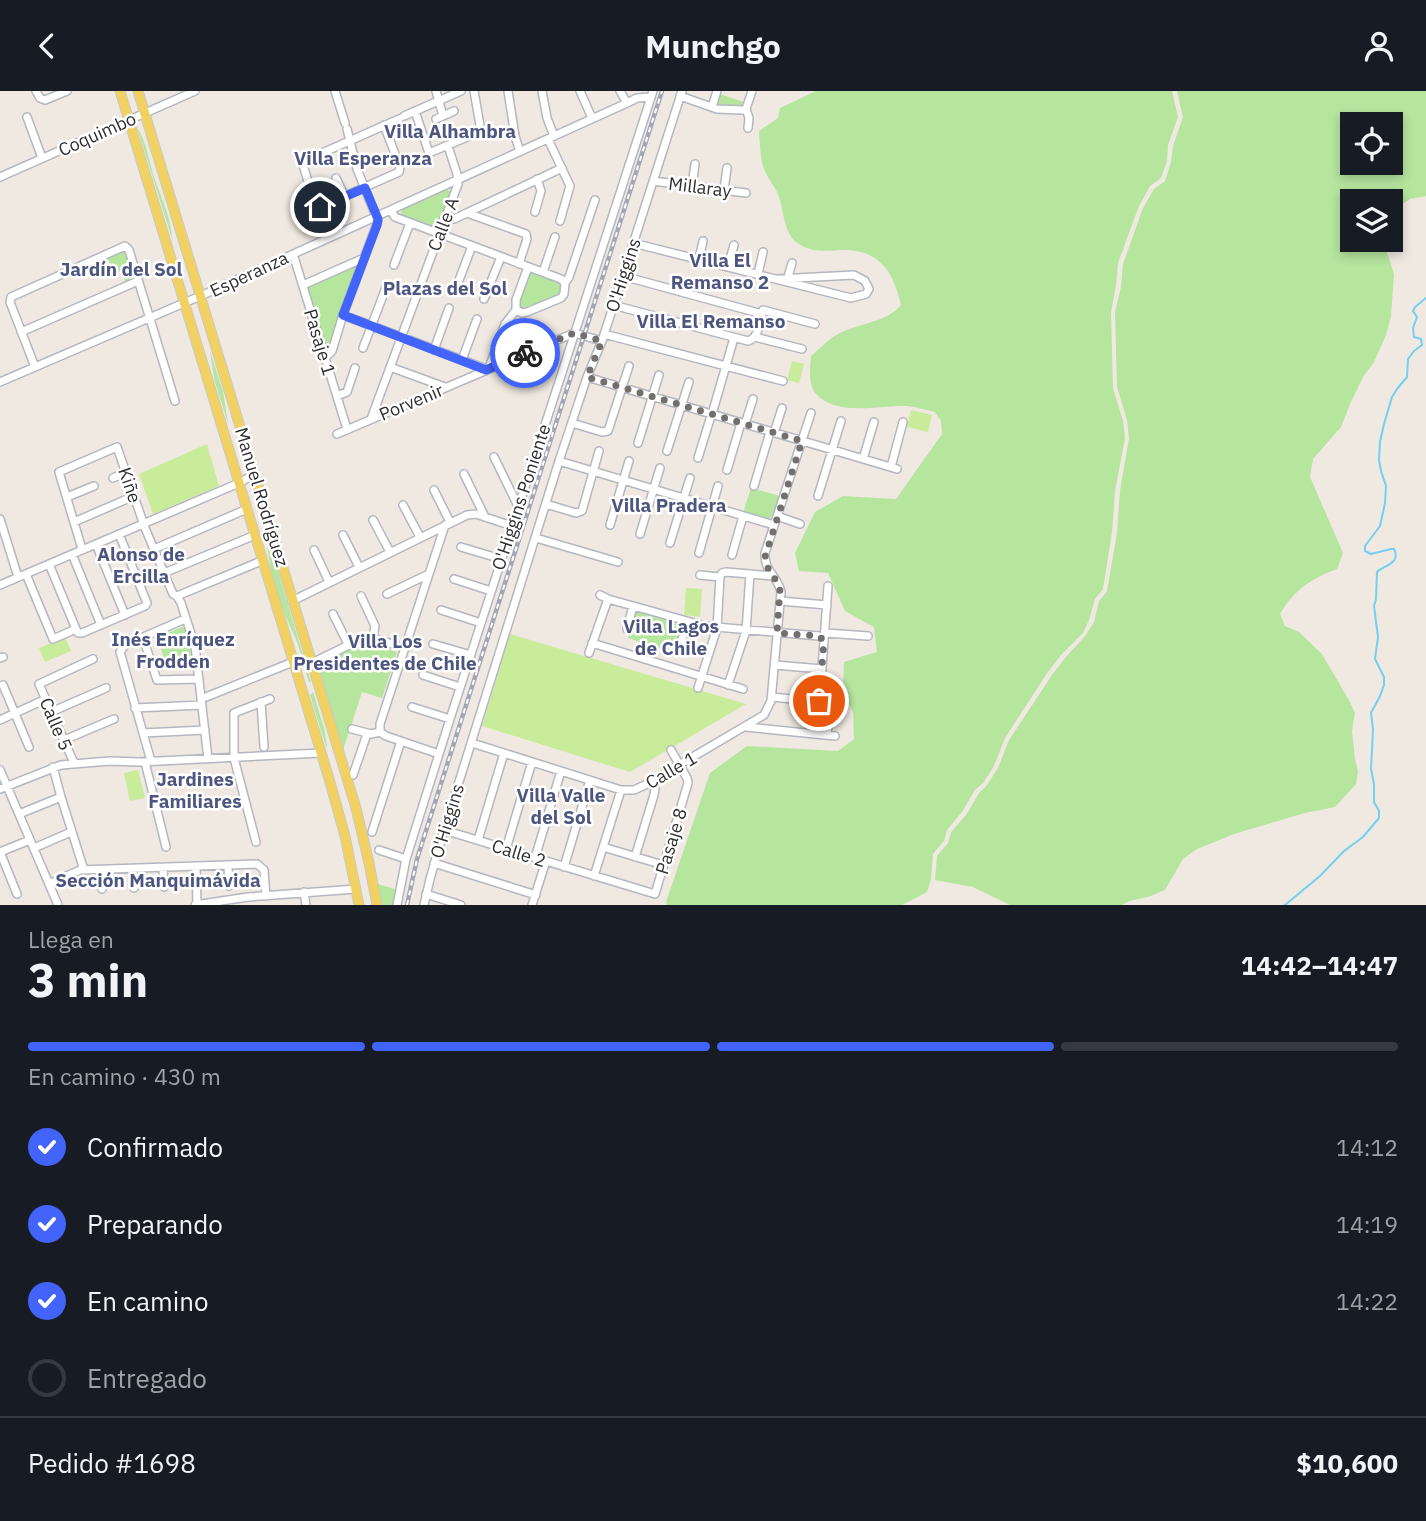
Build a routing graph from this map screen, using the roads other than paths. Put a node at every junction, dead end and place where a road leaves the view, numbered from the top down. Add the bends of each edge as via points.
1 (36, 91) edge
2 (68, 91) edge
3 (120, 91) edge
4 (138, 91) edge
5 (195, 91) edge
6 (335, 91) edge
7 (436, 91) edge
8 (461, 91) edge
9 (474, 91) edge
10 (508, 91) edge
11 (542, 91) edge
12 (580, 91) edge
13 (620, 91) edge
14 (717, 91) edge
15 (752, 91) edge
16 (652, 94) edge
17 (681, 94) edge
18 (439, 101) junction
19 (626, 103) junction
20 (712, 107) junction
21 (746, 109) junction
22 (415, 111) junction
23 (454, 111) dead end
24 (144, 112) junction
25 (27, 117) dead end
26 (592, 118) junction
27 (128, 120) junction
28 (384, 125) junction
29 (748, 128) dead end
30 (551, 137) junction
31 (349, 141) junction
32 (448, 146) junction
33 (520, 152) junction
34 (42, 158) junction
35 (695, 164) dead end
36 (562, 168) junction
37 (727, 168) dead end
38 (0, 177) edge
39 (337, 178) dead end
40 (537, 179) junction
41 (458, 181) junction
42 (653, 181) junction
43 (692, 186) junction
44 (365, 188) junction
45 (724, 190) junction
46 (746, 193) dead end
47 (345, 197) junction
48 (595, 199) dead end
49 (391, 211) junction
50 (535, 212) dead end
51 (467, 213) junction
52 (377, 217) junction
53 (444, 219) junction
54 (560, 221) dead end
55 (410, 223) junction
56 (439, 233) junction
57 (555, 237) dead end
58 (703, 241) dead end
59 (633, 243) junction
60 (733, 245) dead end
61 (472, 246) junction
62 (763, 252) dead end
63 (293, 254) junction
64 (500, 257) junction
65 (364, 258) junction
66 (699, 259) junction
67 (792, 263) dead end
68 (519, 264) junction
69 (394, 265) dead end
70 (528, 267) junction
71 (728, 267) junction
72 (543, 272) junction
73 (758, 274) junction
74 (622, 276) junction
75 (788, 278) junction
76 (777, 279) junction
77 (138, 281) junction
78 (565, 283) junction
79 (303, 285) junction
80 (387, 285) dead end
81 (456, 288) dead end
82 (201, 296) junction
83 (484, 299) dead end
84 (184, 303) junction
85 (613, 305) junction
86 (449, 308) dead end
87 (516, 310) junction
88 (763, 312) junction
89 (343, 315) junction
90 (149, 318) junction
91 (477, 319) dead end
92 (815, 324) dead end
93 (371, 326) junction
94 (22, 332) junction
95 (574, 333) junction
96 (401, 337) junction
97 (603, 337) junction
98 (755, 337) junction
99 (734, 338) junction
100 (363, 348) dead end
101 (434, 349) junction
102 (802, 349) dead end
103 (325, 358) junction
104 (462, 360) junction
105 (629, 366) dead end
106 (726, 366) junction
107 (35, 367) junction
108 (390, 367) junction
109 (355, 368) dead end
110 (488, 369) junction
111 (659, 375) dead end
112 (587, 377) junction
113 (783, 381) dead end
114 (689, 382) dead end
115 (0, 383) edge
116 (445, 387) junction
117 (622, 387) junction
118 (337, 396) junction
119 (652, 396) junction
120 (752, 399) dead end
121 (175, 401) dead end
122 (682, 405) junction
123 (782, 408) dead end
124 (811, 413) dead end
125 (712, 414) junction
126 (371, 419) junction
127 (841, 421) dead end
128 (874, 422) dead end
129 (904, 422) dead end
130 (572, 423) junction
131 (743, 424) junction
132 (347, 429) junction
133 (772, 432) junction
134 (337, 434) dead end
135 (802, 441) junction
136 (638, 443) dead end
137 (832, 450) junction
138 (599, 451) dead end
139 (667, 451) dead end
140 (494, 457) dead end
141 (698, 458) dead end
142 (863, 460) junction
143 (559, 461) junction
144 (629, 461) dead end
145 (660, 468) dead end
146 (727, 470) dead end
147 (594, 471) junction
148 (126, 472) junction
149 (255, 474) junction
150 (464, 474) dead end
151 (113, 478) dead end
152 (690, 478) dead end
153 (624, 480) junction
154 (239, 483) junction
155 (94, 486) dead end
156 (718, 486) dead end
157 (754, 486) dead end
158 (654, 489) junction
159 (434, 490) dead end
160 (134, 496) junction
161 (818, 496) dead end
162 (67, 497) junction
163 (684, 498) junction
164 (546, 504) junction
165 (403, 505) dead end
166 (518, 506) junction
167 (712, 507) junction
168 (247, 509) junction
169 (743, 516) junction
170 (777, 516) junction
171 (485, 517) junction
172 (0, 519) edge
173 (373, 520) dead end
174 (74, 521) junction
175 (448, 523) junction
176 (800, 523) dead end
177 (143, 524) junction
178 (610, 525) dead end
179 (774, 525) junction
180 (512, 526) junction
181 (119, 534) junction
182 (342, 534) dead end
183 (640, 534) dead end
184 (255, 535) junction
185 (419, 537) junction
186 (536, 537) junction
187 (670, 543) dead end
188 (96, 544) junction
189 (461, 547) dead end
190 (82, 549) junction
191 (154, 549) junction
192 (314, 550) dead end
193 (390, 552) junction
194 (699, 553) dead end
195 (72, 554) junction
196 (732, 555) dead end
197 (262, 558) junction
198 (501, 559) junction
199 (618, 562) dead end
200 (49, 564) junction
201 (359, 568) junction
202 (164, 573) junction
203 (429, 574) junction
204 (750, 574) junction
205 (22, 575) junction
206 (700, 575) dead end
207 (773, 576) junction
208 (720, 577) junction
209 (454, 579) dead end
210 (329, 582) junction
211 (0, 585) edge
212 (828, 586) dead end
213 (491, 591) junction
214 (387, 594) dead end
215 (600, 595) dead end
216 (177, 596) junction
217 (361, 596) dead end
218 (608, 599) junction
219 (292, 601) junction
220 (780, 601) junction
221 (827, 605) junction
222 (634, 606) junction
223 (442, 610) dead end
224 (333, 614) dead end
225 (125, 615) junction
226 (186, 619) junction
227 (687, 622) junction
228 (481, 623) junction
229 (102, 625) junction
230 (717, 628) junction
231 (627, 629) dead end
232 (77, 631) junction
233 (746, 631) junction
234 (777, 633) junction
235 (824, 636) junction
236 (868, 636) dead end
237 (143, 638) junction
238 (373, 638) junction
239 (592, 643) junction
240 (348, 644) junction
241 (433, 644) dead end
242 (680, 646) dead end
243 (405, 648) junction
244 (589, 653) dead end
245 (471, 655) junction
246 (93, 659) dead end
247 (293, 662) junction
248 (312, 663) junction
249 (775, 665) junction
250 (822, 669) junction
251 (423, 675) dead end
252 (701, 676) junction
253 (199, 679) junction
254 (299, 681) junction
255 (3, 685) dead end
256 (728, 685) junction
257 (319, 687) junction
258 (460, 687) junction
259 (106, 688) dead end
260 (698, 688) dead end
261 (743, 689) dead end
262 (772, 697) junction
263 (46, 699) junction
264 (818, 699) junction
265 (202, 702) junction
266 (412, 707) dead end
267 (135, 708) junction
268 (51, 712) junction
269 (15, 713) junction
270 (114, 719) dead end
271 (450, 719) junction
272 (0, 720) edge
273 (745, 727) junction
274 (352, 729) dead end
275 (205, 730) junction
276 (380, 732) junction
277 (143, 733) junction
278 (367, 734) junction
279 (64, 740) junction
280 (401, 741) junction
281 (472, 743) junction
282 (29, 747) dead end
283 (264, 747) dead end
284 (671, 750) dead end
285 (504, 753) junction
286 (321, 754) junction
287 (439, 754) junction
288 (234, 758) junction
289 (208, 759) junction
290 (148, 762) junction
291 (532, 762) junction
292 (74, 763) junction
293 (679, 765) junction
294 (53, 767) junction
295 (0, 770) edge
296 (561, 771) junction
297 (353, 775) dead end
298 (590, 780) junction
299 (653, 781) junction
300 (3, 788) edge
301 (621, 790) junction
302 (61, 797) junction
303 (19, 814) junction
304 (444, 830) junction
305 (71, 832) junction
306 (372, 832) dead end
307 (30, 839) junction
308 (478, 840) junction
309 (256, 842) dead end
310 (603, 847) junction
311 (33, 848) junction
312 (166, 848) dead end
313 (506, 849) junction
314 (379, 850) dead end
315 (635, 857) junction
316 (535, 858) junction
317 (406, 859) junction
318 (546, 861) junction
319 (434, 863) junction
320 (663, 865) junction
321 (228, 866) junction
322 (196, 867) junction
323 (564, 867) junction
324 (3, 868) edge
325 (163, 868) junction
326 (133, 869) junction
327 (84, 870) junction
328 (102, 870) junction
329 (594, 876) junction
330 (49, 884) junction
331 (229, 886) dead end
332 (164, 887) dead end
333 (134, 888) dead end
334 (102, 889) dead end
335 (356, 889) junction
336 (304, 893) junction
337 (17, 894) dead end
338 (426, 894) junction
339 (654, 894) joint
340 (536, 895) junction
341 (263, 899) edge
342 (58, 905) edge
343 (196, 905) edge
344 (306, 905) edge
345 (359, 905) edge
346 (377, 905) edge
347 (397, 905) edge
348 (424, 905) edge
349 (461, 905) edge
350 (532, 905) edge

1 - 2 street via 45,100
3 - 27 main road, Manuel Rodríguez
4 - 24 main road, Manuel Rodríguez
5 - 24 street, Coquimbo
6 - 31 street
7 - 18 street
8 - 18 street
9 - 32 street via 483,130
10 - 33 street
11 - 30 street
12 - 26 street
13 - 19 street
14 - 20 street
15 - 21 street
16 - 19 street, Esperanza
16 - 95 street, O'Higgins Poniente
17 - 20 street
17 - 42 street, O'Higgins
18 - 22 street
18 - 23 street via 440,117
19 - 26 street, Esperanza
20 - 21 street
21 - 29 street
22 - 28 street
22 - 32 street via 429,153
24 - 27 street, Coquimbo
24 - 82 main road, Manuel Rodríguez
25 - 34 street
26 - 30 street, Esperanza
27 - 34 street, Coquimbo
27 - 84 main road, Manuel Rodríguez
28 - 31 street
28 - 44 street via 400,170
30 - 33 street, Esperanza
30 - 36 street
31 - 44 street
31 - 47 street via 304,162 317,207
32 - 41 street, Calle A
33 - 41 street, Esperanza
34 - 38 street, Coquimbo
35 - 43 street
36 - 40 street
36 - 54 street via 570,188
37 - 45 street
39 - 47 street
40 - 50 street via 541,191
40 - 51 street
41 - 49 street, Esperanza
41 - 53 street, Calle A
42 - 43 street, Millaray
42 - 59 street, O'Higgins
43 - 45 street, Millaray
44 - 47 street
44 - 52 street
45 - 46 street, Millaray
48 - 78 street
49 - 52 street, Esperanza
49 - 55 street
51 - 53 street
51 - 68 street via 526,234
52 - 63 street, Esperanza
52 - 65 street
53 - 56 street, Calle A
55 - 56 street
55 - 69 street
56 - 61 street
56 - 96 street, Calle A
57 - 72 street
58 - 66 street
59 - 66 street
59 - 74 street, O'Higgins
60 - 71 street
61 - 64 street
61 - 81 street
62 - 73 street
63 - 79 street, Pasaje 1
63 - 82 street, Esperanza
64 - 68 street
64 - 83 street
65 - 79 street
65 - 89 street
66 - 71 street
67 - 75 street
68 - 70 street
70 - 72 street
70 - 87 street
71 - 73 street
72 - 78 street
73 - 76 street
74 - 85 street, O'Higgins
74 - 88 street
75 - 76 street
75 - 76 street via 854,275 869,289 850,298
77 - 90 street
77 - 94 street
77 - 94 street via 129,250 123,246 12,296 10,302
78 - 87 street via 561,298 527,312
79 - 103 street, Pasaje 1
80 - 93 street
82 - 84 street, Esperanza
82 - 149 main road, Manuel Rodríguez
84 - 90 street, Esperanza
84 - 154 main road, Manuel Rodríguez
85 - 97 street, O'Higgins
85 - 99 street
86 - 101 street
87 - 110 street via 505,324
88 - 92 street
88 - 98 street
89 - 93 street
89 - 103 street via 332,351
90 - 107 street, Esperanza
90 - 121 street
91 - 104 street
93 - 96 street
93 - 100 street
94 - 107 street
95 - 97 street
95 - 110 street, Porvenir
95 - 166 street, O'Higgins Poniente
96 - 101 street
96 - 108 street, Calle A
97 - 106 street
97 - 112 street, O'Higgins
98 - 99 street via 750,341
98 - 102 street
99 - 106 street
101 - 104 street
103 - 118 street, Pasaje 1
104 - 110 street
105 - 117 street
106 - 113 street
106 - 125 street
107 - 115 street, Esperanza
108 - 116 street
108 - 126 street, Calle A
109 - 118 street via 347,391
110 - 116 street, Porvenir
111 - 119 street
112 - 117 street
112 - 130 street, O'Higgins
114 - 122 street
116 - 126 street, Porvenir
117 - 119 street
117 - 130 street via 607,432
118 - 132 street, Pasaje 1
119 - 122 street
119 - 136 street
120 - 131 street
122 - 125 street
122 - 139 street
123 - 133 street
124 - 135 street
125 - 131 street
125 - 141 street
126 - 132 street, Porvenir
127 - 137 street
128 - 142 street
129 - 142 street via 894,468
130 - 143 street, O'Higgins
131 - 133 street
131 - 146 street
132 - 134 street, Porvenir
133 - 135 street
133 - 157 street
135 - 137 street
135 - 170 street
137 - 142 street
137 - 161 street
138 - 147 street
140 - 166 street
143 - 147 street
143 - 164 street, O'Higgins
144 - 153 street
145 - 158 street
147 - 153 street
147 - 164 street via 580,513
148 - 151 street
148 - 160 street, Kiñe
148 - 162 street, Kiñe via 117,447 60,472
149 - 154 street
149 - 219 main road, Manuel Rodríguez
150 - 171 street
152 - 163 street
153 - 158 street
153 - 178 street
154 - 168 main road, Manuel Rodríguez
154 - 177 street
155 - 162 street
156 - 167 street
158 - 163 street
158 - 183 street
159 - 175 street
160 - 174 street
160 - 177 street, Kiñe
162 - 174 street
163 - 167 street
163 - 187 street
164 - 186 street, O'Higgins
165 - 185 street
166 - 180 street, O'Higgins Poniente
167 - 169 street
167 - 194 street
168 - 184 main road, Manuel Rodríguez
168 - 191 street
169 - 179 street
169 - 196 street
170 - 176 street
170 - 179 street
171 - 175 street via 467,515
171 - 180 street
172 - 205 street
173 - 193 street
174 - 190 street
175 - 185 street
175 - 203 street
177 - 181 street
177 - 191 street, Kiñe
179 - 207 street via 765,557
180 - 198 street, O'Higgins Poniente
181 - 188 street
181 - 225 street via 147,603
182 - 201 street
184 - 197 main road, Manuel Rodríguez
184 - 202 street
185 - 193 street
186 - 199 street
186 - 281 street, O'Higgins
188 - 190 street
188 - 225 street
189 - 198 street
190 - 195 street
191 - 202 street, Kiñe
192 - 210 street
193 - 201 street
195 - 200 street
195 - 229 street
197 - 216 street
197 - 247 main road, Manuel Rodríguez
198 - 213 street, O'Higgins Poniente
200 - 205 street
200 - 232 street
201 - 210 street
202 - 216 street, Kiñe
203 - 214 street
203 - 243 street
204 - 207 street
204 - 208 street via 725,572
204 - 233 street
205 - 211 street
205 - 232 street via 53,639
206 - 208 street
207 - 220 street via 780,586
208 - 230 street
209 - 213 street
210 - 219 street
212 - 221 street
213 - 228 street, O'Higgins Poniente
215 - 218 street
216 - 226 street, Kiñe
217 - 238 street via 375,626
218 - 222 street
218 - 239 street
219 - 248 main road, Manuel Rodríguez
220 - 221 street
220 - 234 street
221 - 235 street
222 - 227 street
222 - 231 street
223 - 228 street
224 - 240 street
225 - 229 street
226 - 237 street
226 - 253 street, Kiñe
227 - 230 street
227 - 242 street
228 - 245 street, O'Higgins Poniente
229 - 232 street
230 - 233 street
230 - 252 street
233 - 234 street
233 - 256 street
234 - 235 street
234 - 249 street
235 - 236 street
235 - 250 street
237 - 253 street via 157,680
237 - 267 street via 121,650
238 - 240 street via 362,637
238 - 243 street
239 - 244 street
239 - 252 street
240 - 248 street
241 - 245 street
243 - 276 street
245 - 258 street, O'Higgins Poniente
246 - 263 street, Calle 5 via 40,684
247 - 254 main road, Manuel Rodríguez
247 - 265 street
248 - 257 main road, Manuel Rodríguez
249 - 250 street
249 - 262 street
250 - 264 street
251 - 258 street
252 - 256 street
252 - 260 street
253 - 265 street, Kiñe
254 - 257 main road
254 - 286 main road, Manuel Rodríguez
255 - 269 street
256 - 261 street
257 - 346 main road, Manuel Rodríguez via 356,808
258 - 271 street, O'Higgins Poniente
259 - 268 street
262 - 264 street
262 - 273 street, Calle 1 via 764,715
263 - 268 street, Calle 5
263 - 269 street
264 - 273 street via 833,704 831,736
265 - 267 street
265 - 275 street, Kiñe
266 - 271 street
267 - 277 street
268 - 279 street, Calle 5
269 - 272 street
269 - 282 street
270 - 279 street
271 - 287 street, O'Higgins Poniente
273 - 293 street, Calle 1
274 - 278 street
275 - 277 street
275 - 289 street, Kiñe
276 - 278 street
276 - 280 street
277 - 290 street
278 - 297 street via 355,757
279 - 292 street, Calle 5
280 - 287 street
280 - 306 street
281 - 285 street, Calle 1
281 - 304 street, O'Higgins
283 - 288 street via 266,700 234,713
284 - 293 street, Pasaje 8
285 - 291 street, Calle 1
285 - 308 street
286 - 288 street
286 - 335 main road, Manuel Rodríguez
287 - 317 street, O'Higgins Poniente
288 - 289 street
288 - 309 street
289 - 290 street
290 - 292 street
290 - 312 street
291 - 296 street, Calle 1
291 - 313 street
292 - 294 street
293 - 299 street, Calle 1
293 - 320 street, Pasaje 8 via 688,783
294 - 300 street
294 - 302 street
295 - 300 street
296 - 298 street, Calle 1
296 - 316 street
298 - 301 street, Calle 1
298 - 323 street
299 - 301 street, Calle 1 via 634,790
299 - 315 street
300 - 303 street
301 - 310 street
302 - 303 street
302 - 305 street
303 - 307 street
304 - 308 street, Calle 2
304 - 319 street, O'Higgins
305 - 311 street
305 - 327 street
307 - 311 street
307 - 324 street via 0,852
308 - 313 street, Calle 2
310 - 315 street
310 - 329 street
311 - 330 street
313 - 316 street, Calle 2
314 - 317 street
315 - 320 street
316 - 318 street, Calle 2
317 - 347 street, O'Higgins Poniente
318 - 323 street, Calle 2
318 - 340 street
319 - 338 street, O'Higgins
319 - 340 street
320 - 339 street, Pasaje 8
321 - 322 street
321 - 331 street
321 - 341 street via 261,866
322 - 325 street
322 - 343 street
323 - 329 street, Calle 2
324 - 337 street
325 - 326 street
325 - 332 street
326 - 328 street
326 - 333 street
327 - 328 street
327 - 330 street
328 - 334 street
329 - 339 street, Calle 2
330 - 342 street
335 - 336 street
335 - 345 main road, Manuel Rodríguez
336 - 341 street
336 - 344 street
338 - 348 street, O'Higgins
338 - 349 street
340 - 350 street
341 - 343 street

